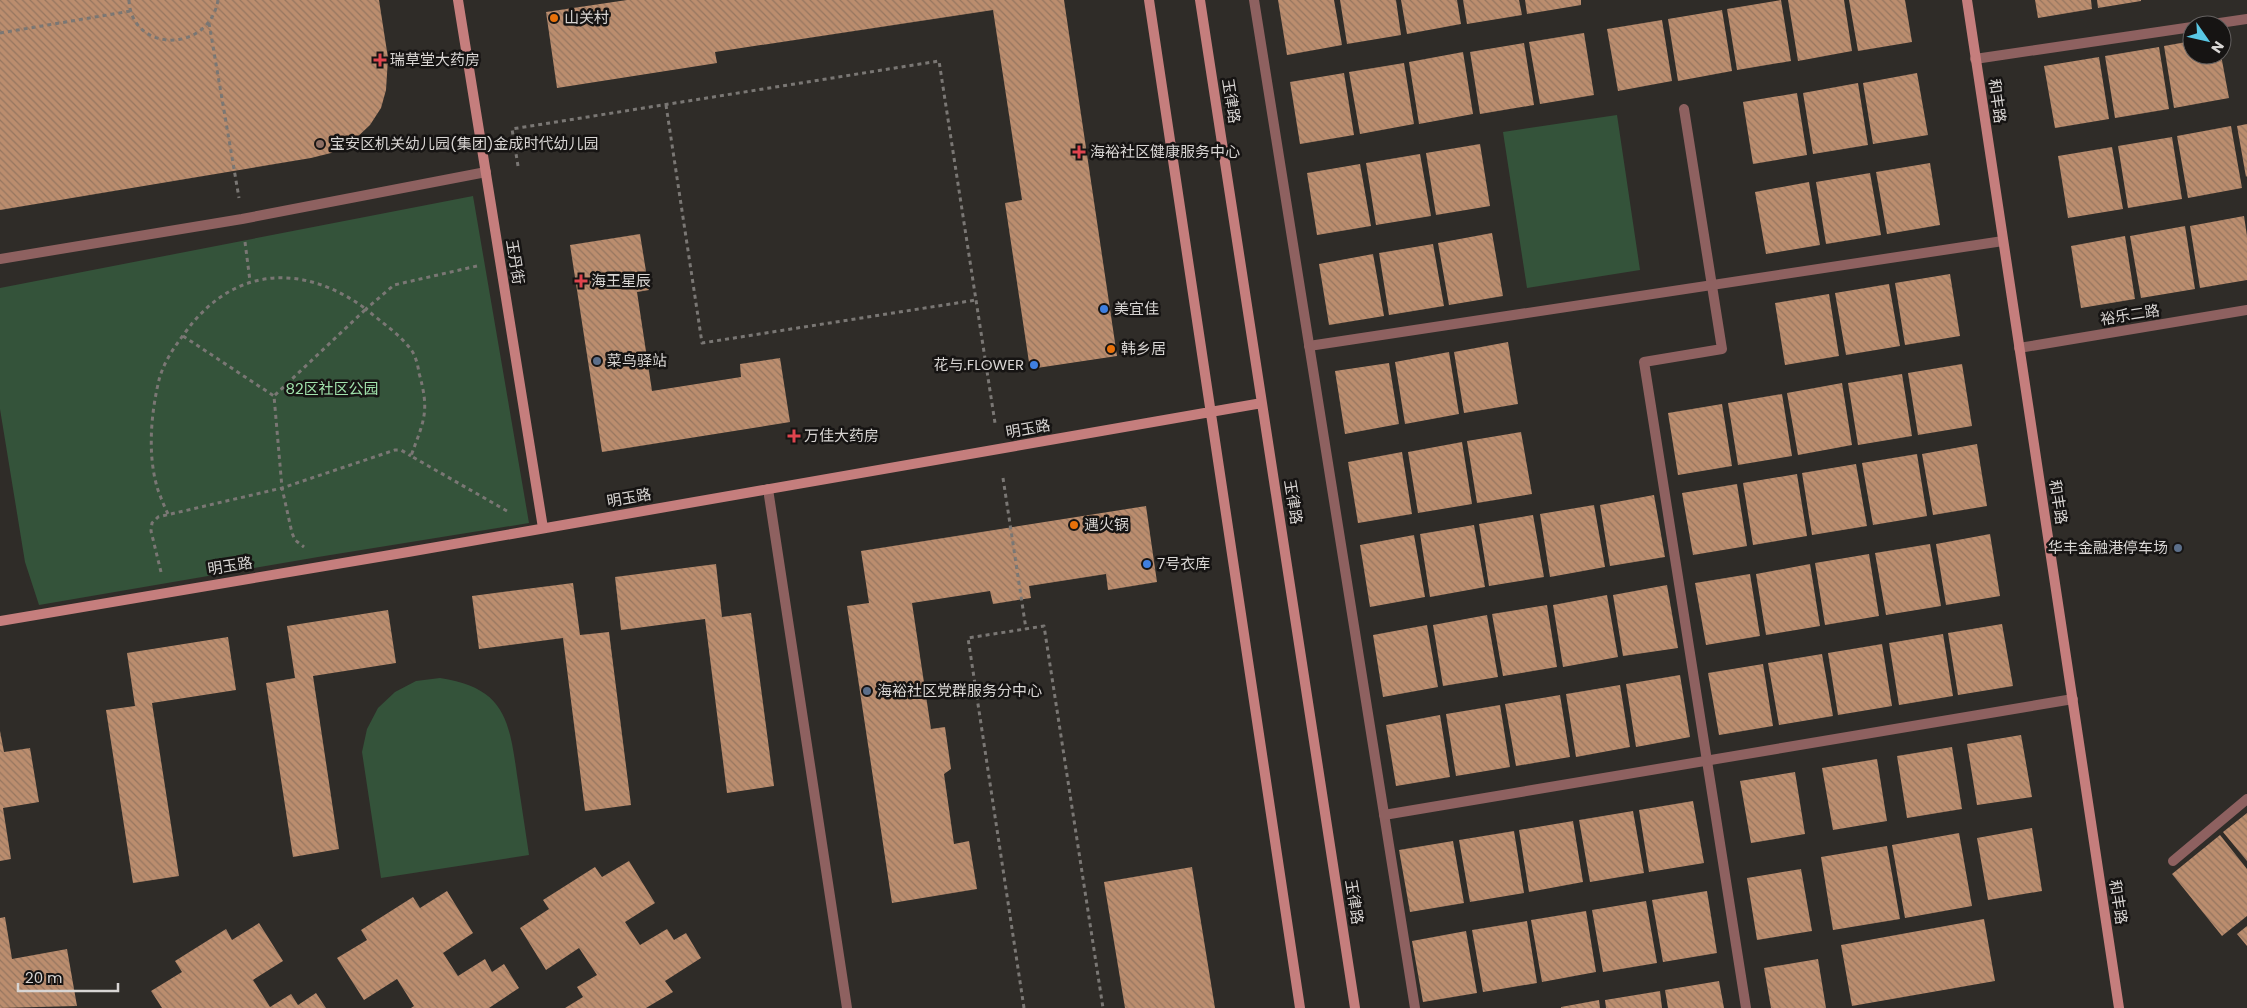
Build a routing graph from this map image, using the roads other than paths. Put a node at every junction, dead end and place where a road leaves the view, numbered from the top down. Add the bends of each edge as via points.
1 (458, 0) edge
2 (1149, 0) edge
3 (1200, 0) edge
4 (1254, 0) edge
5 (1966, 0) edge
6 (2247, 19) edge
7 (2232, 21) edge
8 (2182, 28) edge
9 (1976, 58) junction
10 (1684, 109) dead end
11 (486, 172) junction
12 (2002, 241) junction
13 (0, 259) edge
14 (1712, 285) junction
15 (2247, 310) edge
16 (1309, 346) junction
17 (2019, 348) junction
18 (1262, 403) junction
19 (1210, 412) junction
20 (768, 489) junction
21 (543, 528) junction
22 (0, 621) edge
23 (2073, 699) junction
24 (1706, 760) junction
25 (2247, 799) edge
26 (1384, 814) junction
27 (2173, 861) dead end
28 (847, 1008) edge
29 (1300, 1008) edge
30 (1355, 1008) edge
31 (1415, 1008) edge
32 (1746, 1008) edge
33 (2119, 1008) edge

1 - 11 street, 玉丹街
2 - 19 street
3 - 18 street, 玉律路
4 - 16 street
5 - 9 street, 和丰路
6 - 7 street
8 - 9 street
9 - 12 street, 和丰路
10 - 14 street
11 - 13 street via 242,219
11 - 21 street, 玉丹街
12 - 14 street
12 - 17 street, 和丰路
14 - 16 street
14 - 24 street via 1722,349 1644,362
15 - 17 street, 裕乐二路
16 - 26 street
17 - 23 street, 和丰路
18 - 19 street, 明玉路
18 - 30 street, 玉律路
19 - 20 street, 明玉路
19 - 29 street
20 - 21 street, 明玉路
20 - 28 street
21 - 22 street, 明玉路
23 - 24 street
23 - 33 street, 和丰路
24 - 26 street
24 - 32 street
25 - 27 street
26 - 31 street

